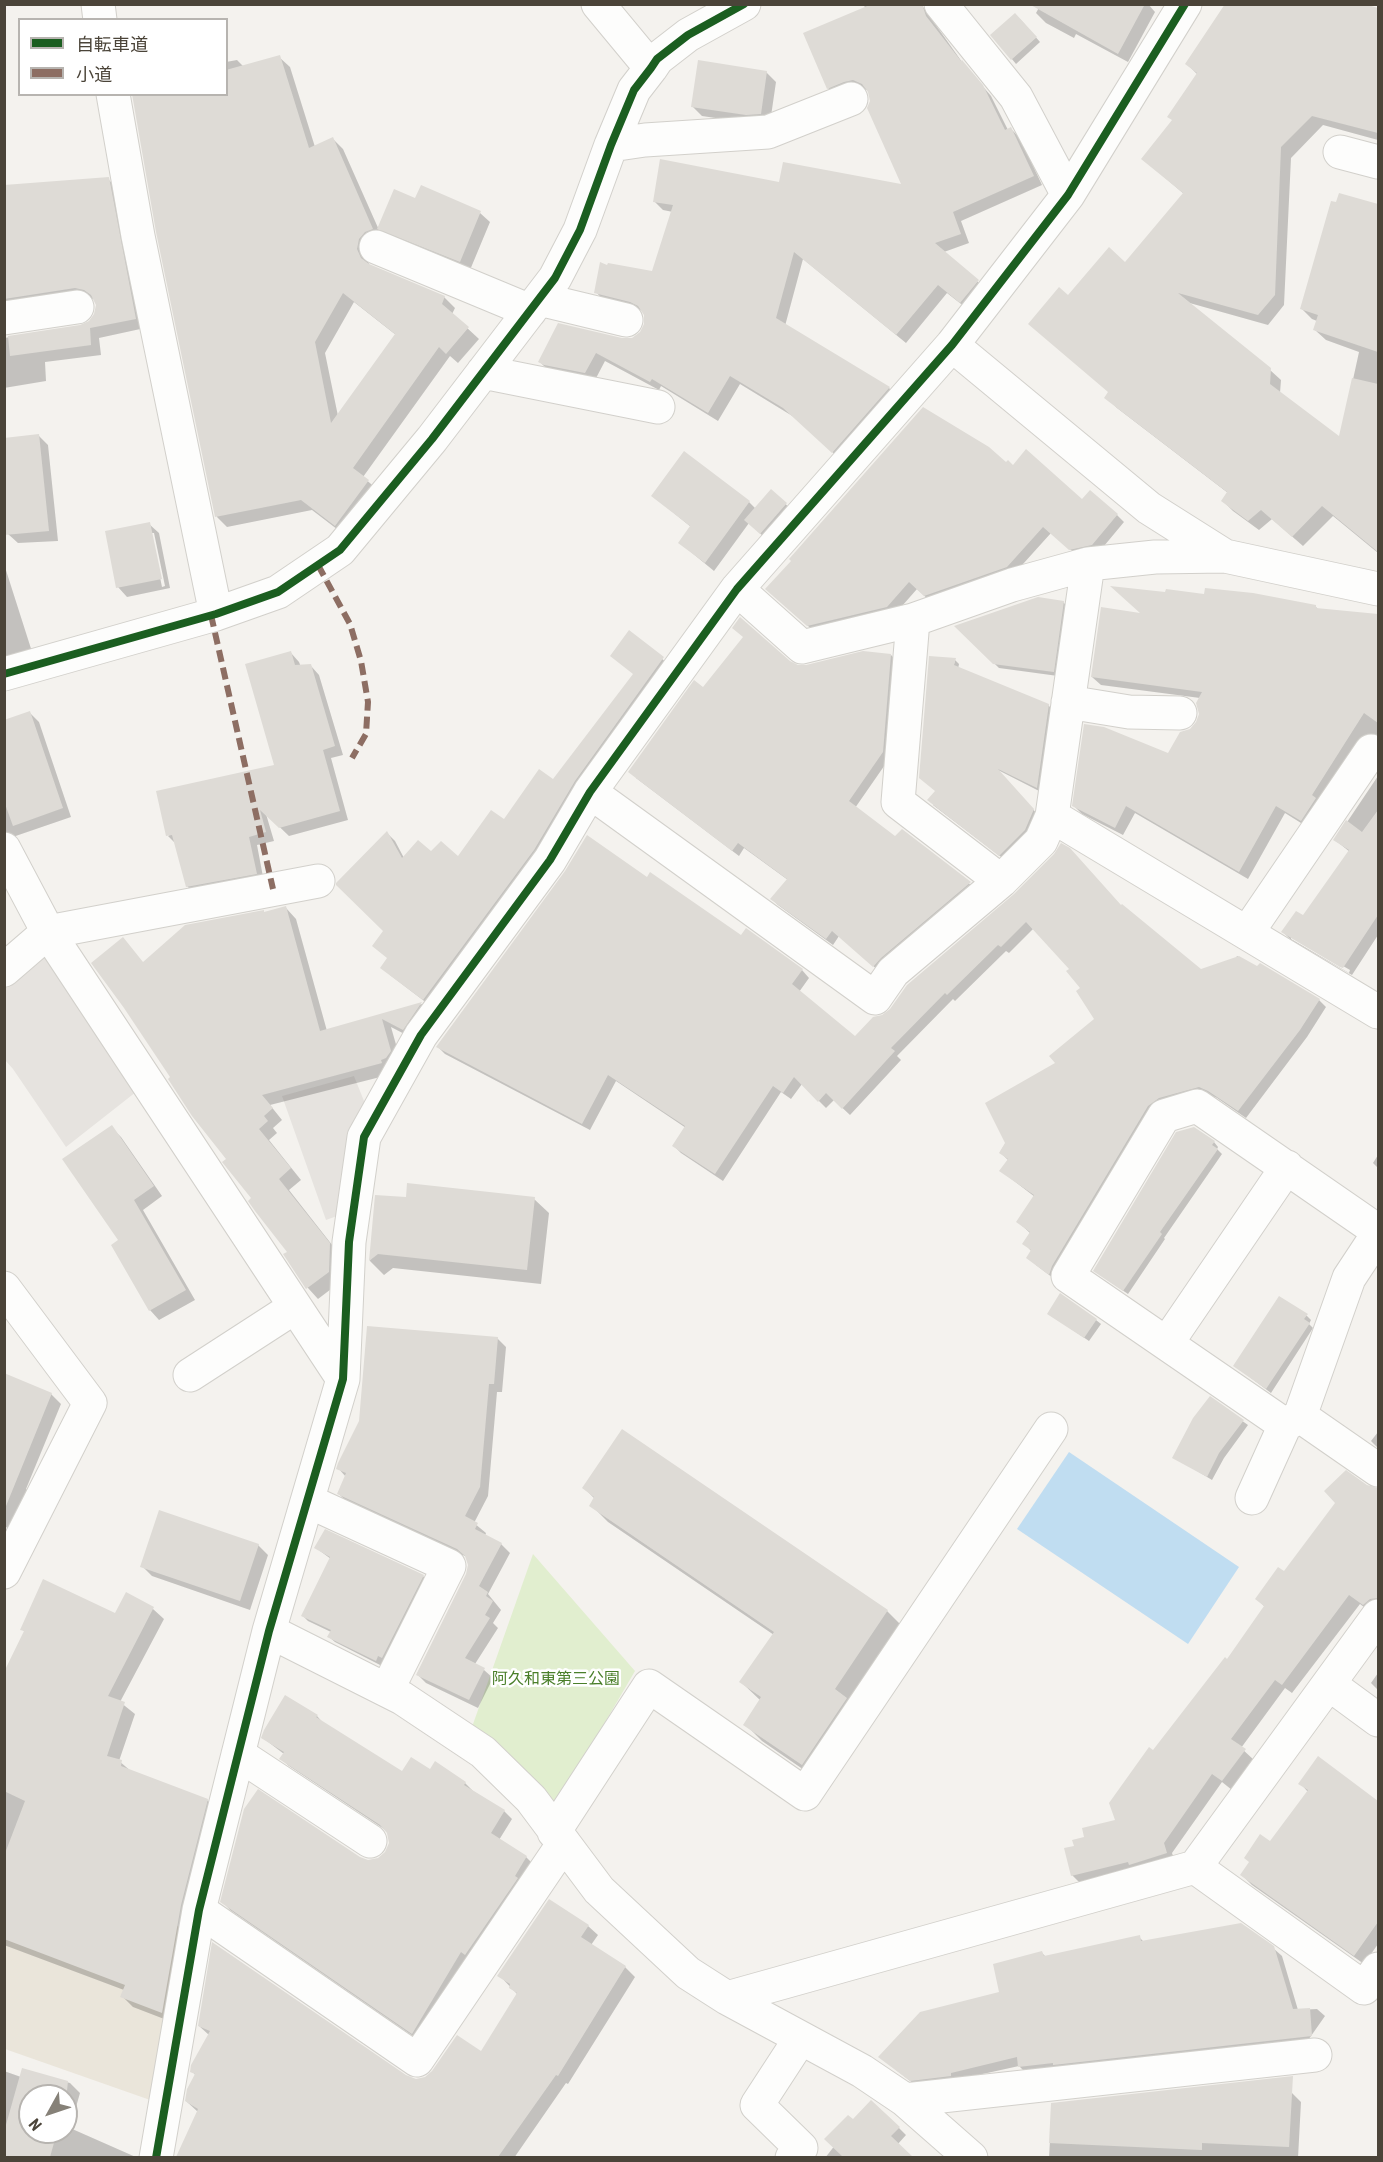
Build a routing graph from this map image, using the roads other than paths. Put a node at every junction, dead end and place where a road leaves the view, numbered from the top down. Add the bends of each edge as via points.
1 (598, 4) edge
2 (744, 4) edge
3 (941, 4) edge
4 (1185, 4) edge
5 (651, 68) junction
6 (113, 96) edge
7 (851, 99) dead end
8 (611, 145) junction
9 (1340, 152) dead end
10 (1378, 162) edge
11 (1068, 195) junction
12 (376, 247) dead end
13 (535, 305) junction
14 (77, 307) dead end
15 (4, 318) edge
16 (626, 320) dead end
17 (952, 345) junction
18 (483, 372) junction
19 (658, 407) dead end
20 (1225, 556) junction
21 (1088, 564) junction
22 (737, 589) junction
23 (1378, 589) edge
24 (216, 614) junction
25 (914, 620) junction
26 (4, 674) edge
27 (1068, 702) junction
28 (1180, 713) dead end
29 (1371, 751) dead end
30 (590, 792) junction
31 (1052, 816) junction
32 (4, 849) edge
33 (318, 881) dead end
34 (1001, 881) junction
35 (48, 932) junction
36 (1247, 933) junction
37 (4, 970) edge
38 (1378, 1012) edge
39 (1287, 1167) junction
40 (1378, 1232) edge
41 (4, 1288) edge
42 (295, 1307) junction
43 (1167, 1343) junction
44 (190, 1375) dead end
45 (343, 1379) junction
46 (1292, 1420) junction
47 (1051, 1429) dead end
48 (1378, 1470) edge
49 (1252, 1498) dead end
50 (308, 1501) junction
51 (8, 1559) edge
52 (1378, 1616) edge
53 (268, 1631) junction
54 (1329, 1683) junction
55 (387, 1690) junction
56 (1378, 1720) edge
57 (238, 1754) junction
58 (559, 1838) junction
59 (370, 1841) dead end
60 (1195, 1867) junction
61 (199, 1910) junction
62 (1378, 1969) edge
63 (727, 1998) junction
64 (800, 2039) junction
65 (1315, 2055) dead end
66 (906, 2100) junction
67 (156, 2157) edge
68 (792, 2157) edge
69 (971, 2157) edge

1 - 5 street
2 - 5 street via 688,35
3 - 11 street via 1016,97
4 - 11 street
5 - 8 street via 634,90
6 - 24 street via 140,247
7 - 8 street via 768,132
8 - 13 street via 580,230 555,278
9 - 10 street
11 - 17 street
12 - 13 street
13 - 16 street
13 - 18 street
14 - 15 street
17 - 20 street via 1149,508
17 - 22 street
18 - 19 street
18 - 24 street via 340,550 278,592
20 - 21 street via 1155,557
20 - 23 street
21 - 25 street via 1012,585
21 - 27 street
22 - 25 street via 802,647
22 - 30 street
24 - 26 street
25 - 34 street via 897,802
27 - 28 street via 1129,712
27 - 31 street
29 - 36 street
30 - 34 street via 875,998 893,972
30 - 45 street via 550,860 421,1035 364,1137 349,1242
31 - 34 street via 1041,841
31 - 36 street
32 - 35 street
33 - 35 street
35 - 37 street
35 - 42 street
36 - 38 street
39 - 40 street
39 - 43 street
39 - 43 street via 1197,1106 1164,1116 1068,1276
40 - 46 street via 1349,1278
41 - 51 street via 90,1403
42 - 44 street
42 - 45 street
43 - 46 street
45 - 50 street
46 - 48 street
46 - 49 street
47 - 58 street via 805,1794 649,1686
50 - 53 street
50 - 55 street via 449,1566
52 - 54 street
53 - 55 street
53 - 57 street
54 - 56 street
54 - 60 street
55 - 58 street via 483,1752 531,1799
57 - 59 street
57 - 61 street
58 - 61 street via 417,2060
58 - 63 street via 599,1890 688,1972
60 - 62 street via 1364,1988
60 - 63 street
61 - 67 street
63 - 64 street
64 - 66 street via 862,2071
64 - 68 street via 757,2105 801,2148
65 - 66 street
66 - 69 street

